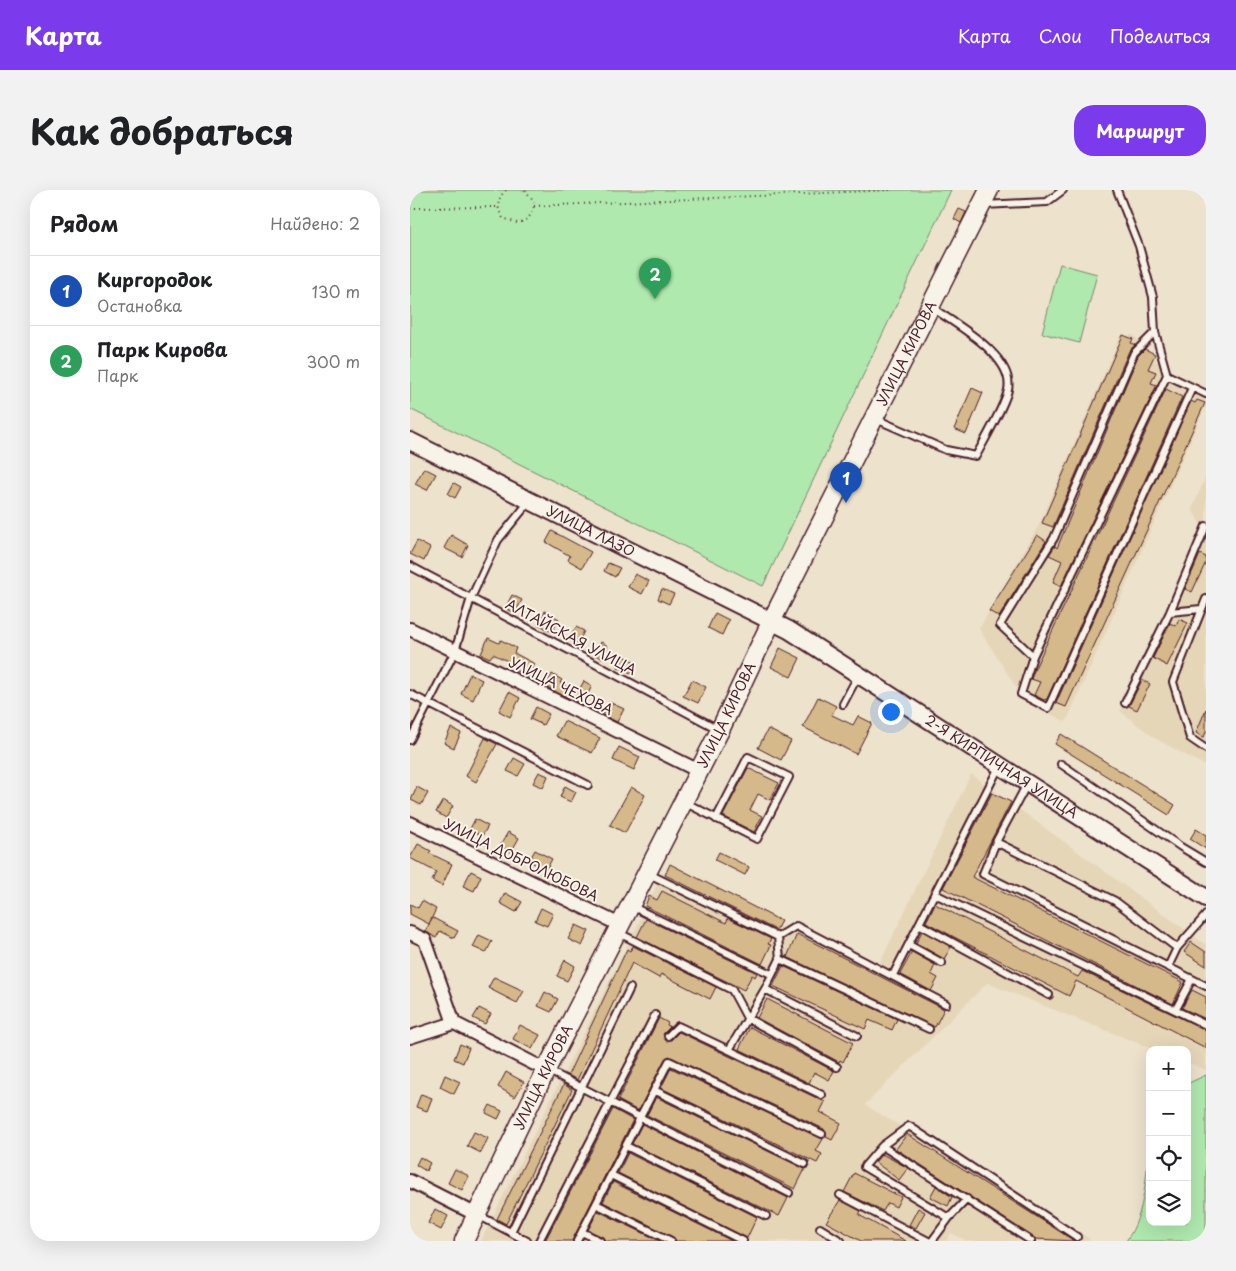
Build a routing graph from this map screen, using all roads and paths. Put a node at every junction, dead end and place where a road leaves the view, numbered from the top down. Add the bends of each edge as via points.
1 (506, 190) edge
2 (526, 190) edge
3 (890, 190) edge
4 (1063, 190) edge
5 (1117, 190) edge
6 (985, 198) edge
7 (534, 206) junction
8 (498, 207) junction
9 (410, 208) edge
10 (930, 306) junction
11 (1156, 332) junction
12 (1167, 375) junction
13 (1192, 388) junction
14 (1206, 394) edge
15 (873, 418) junction
16 (410, 441) edge
17 (530, 501) junction
18 (1206, 526) edge
19 (410, 566) edge
20 (470, 598) junction
21 (1206, 599) edge
22 (1201, 609) junction
23 (1170, 612) junction
24 (772, 620) junction
25 (410, 629) edge
26 (455, 651) junction
27 (1033, 656) junction
28 (859, 673) junction
29 (410, 694) edge
30 (1125, 703) dead end
31 (429, 704) junction
32 (843, 704) dead end
33 (720, 730) junction
34 (410, 740) edge
35 (1206, 749) edge
36 (1060, 764) dead end
37 (1000, 765) junction
38 (699, 771) junction
39 (1028, 783) junction
40 (588, 785) dead end
41 (683, 802) junction
42 (716, 818) junction
43 (410, 823) edge
44 (996, 842) junction
45 (1206, 862) edge
46 (646, 872) junction
47 (935, 894) junction
48 (1206, 898) edge
49 (630, 905) junction
50 (1206, 915) edge
51 (919, 924) junction
52 (618, 928) junction
53 (410, 933) edge
54 (778, 937) junction
55 (909, 945) junction
56 (1177, 948) junction
57 (780, 959) junction
58 (942, 962) dead end
59 (1168, 966) junction
60 (772, 974) junction
61 (893, 975) junction
62 (1192, 979) junction
63 (1206, 986) edge
64 (630, 988) dead end
65 (765, 989) junction
66 (1049, 996) dead end
67 (946, 1004) dead end
68 (1176, 1009) junction
69 (655, 1015) dead end
70 (747, 1018) junction
71 (454, 1023) junction
72 (1206, 1025) edge
73 (929, 1029) dead end
74 (668, 1036) dead end
75 (857, 1036) dead end
76 (410, 1037) edge
77 (729, 1050) junction
78 (837, 1066) dead end
79 (546, 1070) junction
80 (581, 1088) junction
81 (654, 1090) junction
82 (822, 1095) dead end
83 (609, 1103) junction
84 (640, 1119) junction
85 (822, 1134) dead end
86 (626, 1146) junction
87 (882, 1146) junction
88 (805, 1164) dead end
89 (611, 1174) junction
90 (410, 1181) edge
91 (789, 1193) dead end
92 (840, 1195) dead end
93 (967, 1199) junction
94 (596, 1204) junction
95 (477, 1215) junction
96 (766, 1216) dead end
97 (949, 1218) junction
98 (820, 1228) dead end
99 (511, 1232) junction
100 (582, 1232) junction
101 (1077, 1237) dead end
102 (464, 1241) edge
103 (528, 1241) edge
104 (539, 1241) edge
105 (577, 1241) edge
106 (600, 1241) edge
107 (671, 1241) edge
108 (743, 1241) edge
109 (841, 1241) edge
110 (928, 1241) edge
111 (932, 1241) edge
112 (1031, 1241) edge

1 - 8 path via 499,199
2 - 7 path
3 - 7 path
4 - 6 lane via 1047,202
5 - 11 lane via 1140,246 1151,289
6 - 10 main road, УЛИЦА КИРОВА
7 - 8 path via 530,216 517,223 503,218
8 - 9 path
10 - 15 main road, УЛИЦА КИРОВА
10 - 15 lane via 977,338 1004,365 1008,390 976,456 946,450
11 - 12 lane
11 - 27 lane via 1134,353 1054,538 1000,625
12 - 13 lane
12 - 27 lane
13 - 14 lane
13 - 27 lane via 1048,708 1022,694
15 - 24 main road, УЛИЦА КИРОВА
16 - 17 street, УЛИЦА ЛАЗО
17 - 20 lane via 498,540
17 - 24 street, УЛИЦА ЛАЗО
18 - 23 lane
19 - 20 lane, АЛТАЙСКАЯ УЛИЦА
20 - 26 lane
20 - 33 lane, АЛТАЙСКАЯ УЛИЦА
21 - 22 lane
22 - 23 lane
22 - 35 lane via 1172,682 1190,738
23 - 30 lane
24 - 28 street, 2-Я КИРПИЧНАЯ УЛИЦА
24 - 33 main road, УЛИЦА КИРОВА
25 - 26 street, УЛИЦА ЧЕХОВА
26 - 31 lane
26 - 38 street, УЛИЦА ЧЕХОВА
28 - 32 lane
28 - 37 street, 2-Я КИРПИЧНАЯ УЛИЦА
29 - 31 lane
31 - 34 lane
31 - 40 lane
33 - 38 main road, УЛИЦА КИРОВА
36 - 45 lane
37 - 39 street, 2-Я КИРПИЧНАЯ УЛИЦА
37 - 47 lane
38 - 41 main road, УЛИЦА КИРОВА
39 - 44 lane
39 - 48 street, 2-Я КИРПИЧНАЯ УЛИЦА
41 - 42 lane
41 - 46 main road, УЛИЦА КИРОВА
42 - 42 lane via 757,839 790,778 748,757
43 - 52 street, УЛИЦА ДОБРОЛЮБОВА
44 - 56 lane via 1115,901
44 - 59 lane via 983,874
46 - 49 main road, УЛИЦА КИРОВА
46 - 54 lane
47 - 51 lane
47 - 68 lane
49 - 52 main road, УЛИЦА КИРОВА
49 - 60 lane
50 - 56 lane
51 - 55 lane
51 - 66 lane
52 - 70 lane via 732,990
52 - 79 main road, УЛИЦА КИРОВА
53 - 71 street via 425,940
54 - 57 lane
54 - 61 lane via 796,926
55 - 58 lane
55 - 61 lane
56 - 59 lane
57 - 60 lane
57 - 73 lane
59 - 62 lane
60 - 65 lane
61 - 67 lane
62 - 63 lane
62 - 68 lane
64 - 80 lane
65 - 70 lane
65 - 75 lane
68 - 72 lane
69 - 83 lane
70 - 77 lane
70 - 78 lane
71 - 76 street
71 - 79 street
74 - 77 lane via 678,1026
77 - 82 lane
79 - 80 lane
79 - 95 main road, УЛИЦА КИРОВА
80 - 83 lane
80 - 99 lane
81 - 84 lane
81 - 85 lane via 669,1061
81 - 88 lane
83 - 84 lane
83 - 104 lane
84 - 86 lane
84 - 91 lane
86 - 89 lane
86 - 96 lane
87 - 93 lane
87 - 97 lane via 864,1167
87 - 101 lane via 909,1126
89 - 94 lane
89 - 108 lane
90 - 95 street
92 - 110 lane
93 - 97 lane
93 - 112 lane
94 - 100 lane
94 - 107 lane
95 - 99 lane
95 - 102 main road, УЛИЦА КИРОВА
97 - 111 lane
98 - 109 lane
99 - 103 lane
100 - 105 lane
100 - 106 lane

